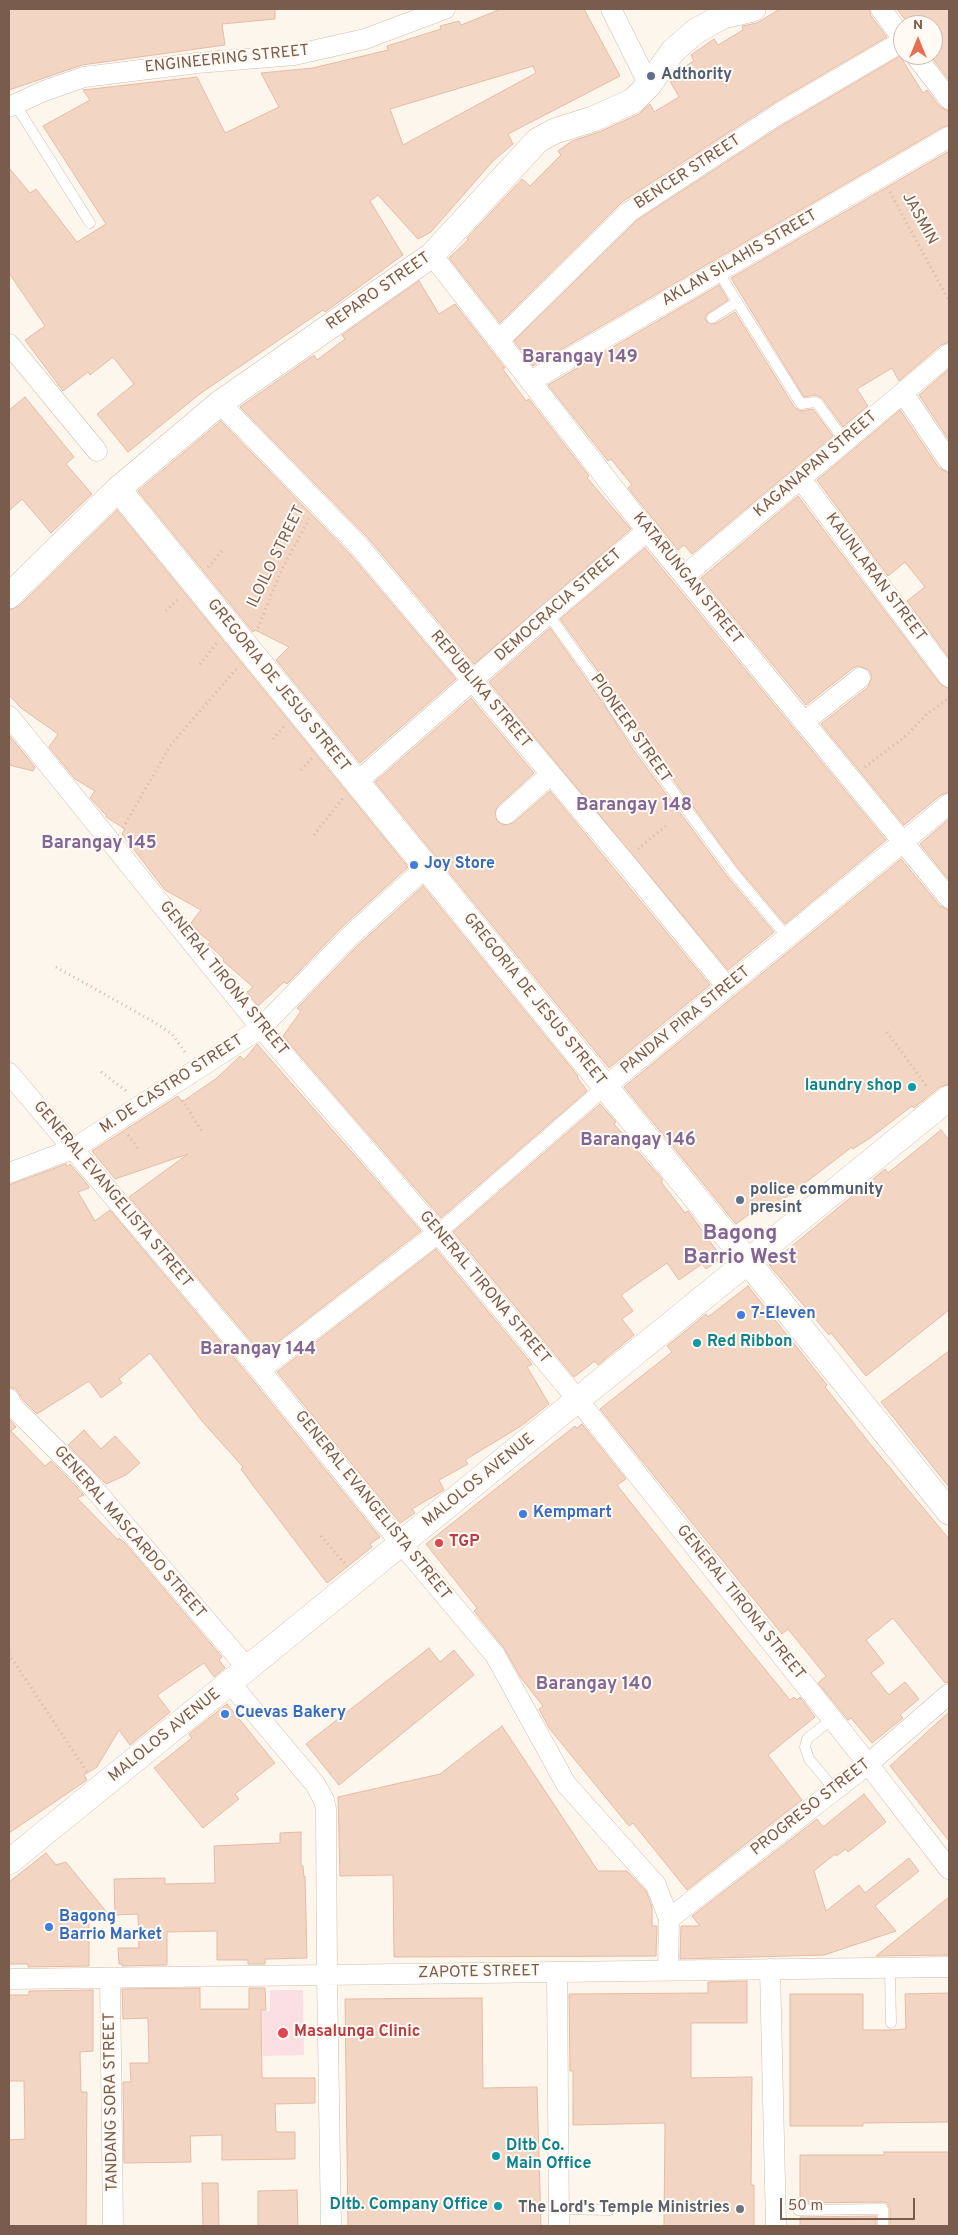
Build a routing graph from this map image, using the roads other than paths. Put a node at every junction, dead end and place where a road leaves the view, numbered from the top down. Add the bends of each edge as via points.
1 (445, 9) edge
2 (611, 9) edge
3 (753, 9) edge
4 (881, 9) edge
5 (893, 26) edge
6 (893, 46) edge
7 (923, 65) edge
8 (645, 77) junction
9 (949, 97) edge
10 (12, 106) edge
11 (949, 137) edge
12 (90, 223) dead end
13 (432, 254) junction
14 (718, 271) junction
15 (737, 302) junction
16 (712, 318) dead end
17 (499, 340) junction
18 (9, 344) edge
19 (949, 354) edge
20 (531, 381) junction
21 (903, 393) junction
22 (220, 403) junction
23 (844, 441) junction
24 (97, 451) dead end
25 (949, 461) edge
26 (800, 478) junction
27 (118, 489) junction
28 (647, 531) junction
29 (684, 576) junction
30 (9, 596) edge
31 (548, 614) junction
32 (949, 677) edge
33 (860, 678) dead end
34 (472, 681) junction
35 (9, 716) edge
36 (804, 722) junction
37 (551, 774) junction
38 (356, 782) junction
39 (949, 804) edge
40 (506, 814) dead end
41 (903, 842) junction
42 (426, 867) junction
43 (949, 898) edge
44 (787, 937) junction
45 (727, 987) junction
46 (261, 1028) junction
47 (9, 1073) edge
48 (605, 1087) junction
49 (943, 1104) edge
50 (73, 1149) junction
51 (9, 1173) edge
52 (438, 1233) junction
53 (748, 1262) junction
54 (260, 1370) junction
55 (9, 1399) edge
56 (578, 1400) junction
57 (949, 1512) edge
58 (402, 1543) junction
59 (239, 1676) junction
60 (949, 1694) edge
61 (832, 1719) junction
62 (868, 1764) junction
63 (835, 1790) junction
64 (9, 1862) edge
65 (949, 1869) edge
66 (669, 1919) junction
67 (949, 1967) edge
68 (890, 1968) junction
69 (770, 1969) junction
70 (668, 1971) junction
71 (557, 1972) junction
72 (326, 1975) junction
73 (110, 1978) junction
74 (9, 1979) edge
75 (890, 2023) dead end
76 (610, 2210) dead end
77 (798, 2210) dead end
78 (559, 2218) edge
79 (113, 2226) edge
80 (331, 2226) edge
81 (776, 2226) edge
82 (883, 2226) edge

1 - 10 street, ENGINEERING STREET via 365,39 294,55 84,77
2 - 8 street
3 - 8 street, REPARO STREET via 723,16 696,31
4 - 5 street
6 - 17 street, BENCER STREET via 780,113 628,212
7 - 9 street
8 - 13 street, REPARO STREET via 633,101 538,140
10 - 12 lane
11 - 14 street, AKLAN SILAHIS STREET
13 - 17 street, KATARUNGAN STREET
13 - 22 street, REPARO STREET
14 - 15 lane
14 - 20 street, AKLAN SILAHIS STREET
15 - 16 lane
15 - 23 lane via 801,404 818,404
17 - 20 street, KATARUNGAN STREET
18 - 24 street
19 - 21 street, KAGANAPAN STREET
20 - 28 street, KATARUNGAN STREET
21 - 23 street, KAGANAPAN STREET
21 - 25 street
22 - 27 street, REPARO STREET
22 - 34 street, REPUBLIKA STREET via 359,546
23 - 26 street, KAGANAPAN STREET
26 - 29 street, KAGANAPAN STREET
26 - 32 street, KAUNLARAN STREET
27 - 30 street, REPARO STREET
27 - 38 street, GREGORIA DE JESUS STREET
28 - 29 street, KATARUNGAN STREET
28 - 31 street, DEMOCRACIA STREET
29 - 36 street, KATARUNGAN STREET
31 - 34 street, DEMOCRACIA STREET
31 - 44 lane, PIONEER STREET via 638,744 733,872
33 - 36 street
34 - 37 street, REPUBLIKA STREET
34 - 38 street, DEMOCRACIA STREET
35 - 46 street, GENERAL TIRONA STREET
36 - 41 street, KATARUNGAN STREET
37 - 40 street
37 - 45 street, REPUBLIKA STREET
38 - 42 street, GREGORIA DE JESUS STREET
39 - 41 street, PANDAY PIRA STREET
41 - 43 street, KATARUNGAN STREET
41 - 44 street, PANDAY PIRA STREET
42 - 46 street, M. DE CASTRO STREET via 349,937
42 - 48 street, GREGORIA DE JESUS STREET
44 - 45 street, PANDAY PIRA STREET
45 - 48 street, PANDAY PIRA STREET
46 - 50 street, M. DE CASTRO STREET
46 - 52 street, GENERAL TIRONA STREET
47 - 50 street, GENERAL EVANGELISTA STREET
48 - 52 street, PANDAY PIRA STREET
48 - 53 street, GREGORIA DE JESUS STREET
49 - 53 street, MALOLOS AVENUE
50 - 51 street, M. DE CASTRO STREET
50 - 54 street, GENERAL EVANGELISTA STREET
52 - 54 street, PANDAY PIRA STREET
52 - 56 street, GENERAL TIRONA STREET
53 - 56 street, MALOLOS AVENUE
53 - 57 street, GREGORIA DE JESUS STREET
54 - 58 street, GENERAL EVANGELISTA STREET
55 - 59 street, GENERAL MASCARDO STREET via 83,1476
56 - 58 street, MALOLOS AVENUE
56 - 61 street, GENERAL TIRONA STREET
58 - 59 street, MALOLOS AVENUE
58 - 66 street, GENERAL EVANGELISTA STREET via 495,1655 566,1784 656,1886
59 - 64 street, MALOLOS AVENUE
59 - 72 street, GENERAL MASCARDO STREET via 324,1800
60 - 62 street, PROGRESO STREET
61 - 62 street, GENERAL TIRONA STREET
61 - 63 lane via 807,1739 805,1747 809,1759
62 - 63 street, PROGRESO STREET
62 - 65 street, GENERAL TIRONA STREET
63 - 66 street, PROGRESO STREET
66 - 70 street, GENERAL EVANGELISTA STREET
67 - 68 street, ZAPOTE STREET
68 - 69 street, ZAPOTE STREET
68 - 75 lane
69 - 70 street, ZAPOTE STREET
69 - 81 street
70 - 71 street, ZAPOTE STREET
71 - 72 street, ZAPOTE STREET
71 - 78 street
72 - 73 street, ZAPOTE STREET
72 - 80 street, GENERAL MASCARDO STREET
73 - 74 street, ZAPOTE STREET
73 - 79 street, TANDANG SORA STREET
76 - 78 lane
77 - 82 lane via 883,2209

